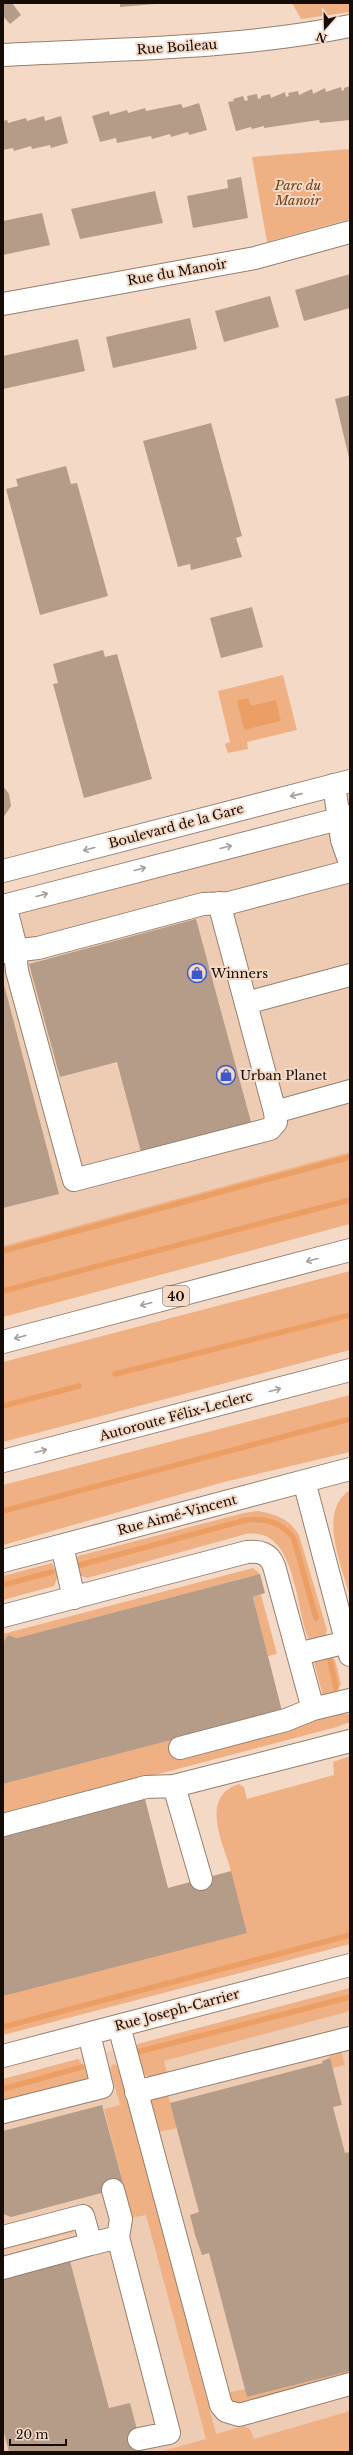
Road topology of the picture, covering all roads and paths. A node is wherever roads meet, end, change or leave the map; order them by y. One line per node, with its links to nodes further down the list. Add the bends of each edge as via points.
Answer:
1 (350, 26): 2 (main road, Rue Boileau, via 288,37 231,43)
2 (3, 55)
3 (350, 232): 4 (main road, Rue du Manoir, via 255,258)
4 (3, 304)
5 (342, 783): 6 (main road); 8 (main road, Boulevard de la Gare, one-way to 8)
6 (345, 817): 7 (main road, via 342,840); 11 (main road, one-way to 6)
7 (350, 863)
8 (3, 871)
9 (350, 871): 10 (main road)
10 (219, 903): 12 (main road, via 203,904 38,948); 14 (main road)
11 (4, 905): 12 (main road, via 14,940)
12 (8, 951): 16 (main road, via 17,971 74,1180 270,1129 276,1122)
13 (350, 975): 14 (main road)
14 (246, 1003): 16 (main road)
15 (350, 1091): 16 (main road)
16 (275, 1112)
17 (350, 1250): 18 (main road, 40, one-way to 18)
18 (3, 1342)
19 (350, 1370): 20 (main road, Autoroute Félix-Leclerc, one-way to 19)
20 (3, 1461)
21 (350, 1469): 22 (main road, Rue Aimé-Vincent)
22 (304, 1481): 23 (main road, Rue Aimé-Vincent); 27 (main road)
23 (62, 1546): 24 (main road, Rue Aimé-Vincent); 25 (main road)
24 (3, 1561)
25 (74, 1598): 26 (main road); 28 (main road, via 247,1552 260,1552 271,1559 274,1566)
26 (3, 1616)
27 (348, 1649): 28 (main road)
28 (298, 1654): 30 (main road)
29 (350, 1700): 30 (main road)
30 (313, 1709): 32 (main road, via 286,1720)
31 (350, 1741): 33 (main road)
32 (180, 1748)
33 (174, 1786): 34 (main road, via 146,1787); 35 (main road)
34 (3, 1825)
35 (201, 1879)
36 (350, 1964): 37 (main road, Rue Joseph-Carrier)
37 (119, 2026): 38 (main road, Rue Joseph-Carrier); 41 (main road)
38 (89, 2034): 40 (main road, Rue Joseph-Carrier); 42 (main road, via 102,2087)
39 (350, 2038): 41 (main road)
40 (3, 2056)
41 (136, 2092): 48 (main road, via 221,2405 226,2411 239,2415)
42 (3, 2112)
43 (113, 2190): 45 (main road, via 121,2219)
44 (3, 2237): 46 (main road, via 83,2216)
45 (118, 2237): 46 (main road); 49 (main road, via 169,2433)
46 (91, 2244): 47 (main road)
47 (3, 2268)
48 (350, 2384)
49 (140, 2439)

